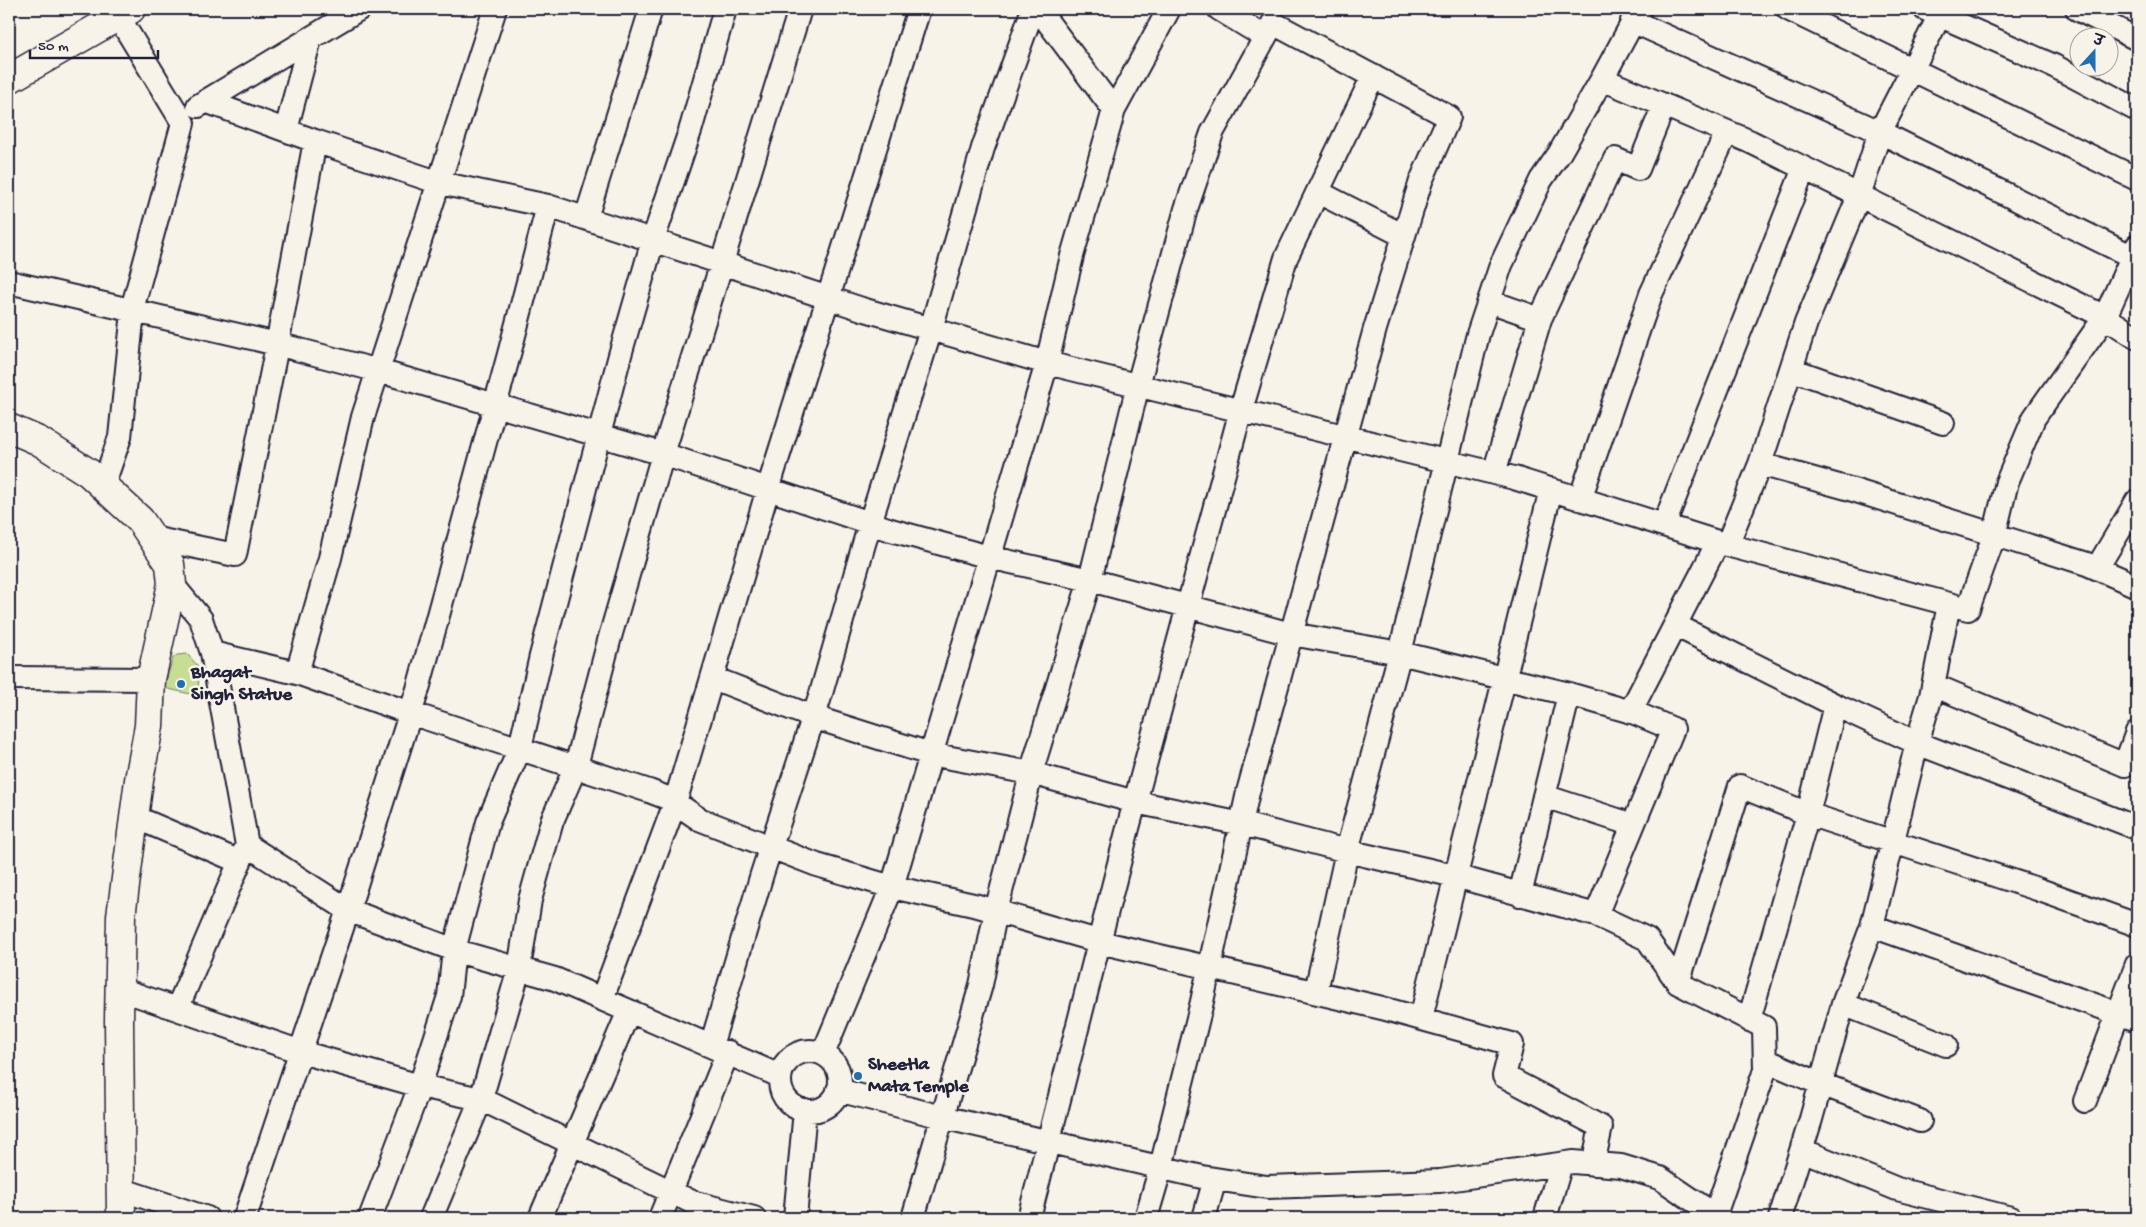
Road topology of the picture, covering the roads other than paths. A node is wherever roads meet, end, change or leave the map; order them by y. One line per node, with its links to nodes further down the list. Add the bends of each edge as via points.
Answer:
1 (360, 9): 17 (street)
2 (495, 9): 34 (street)
3 (651, 9): 38 (street)
4 (725, 9): 40 (street, via 691,128)
5 (800, 9): 42 (street)
6 (919, 9): 44 (street)
7 (1033, 9): 49 (street, via 983,148)
8 (1038, 9): 25 (street)
9 (1169, 9): 25 (street)
10 (1219, 9): 16 (street)
11 (1788, 9): 19 (street)
12 (2077, 9): 18 (street)
13 (1936, 11): 19 (street); 26 (street, via 2054,66)
14 (125, 12): 21 (main road); 27 (street)
15 (1636, 15): 22 (street); 30 (street)
16 (1265, 37): 20 (street, via 1273,23); 55 (street, via 1212,133 1186,209)
17 (310, 39): 23 (street); 28 (street)
18 (2137, 39)
19 (1912, 70): 30 (street); 33 (street)
20 (1373, 76): 35 (street); 39 (street, via 1449,117 1421,181)
21 (9, 79)
22 (1602, 79): 24 (street); 45 (street, via 1542,180 1501,265)
23 (208, 102): 27 (street); 28 (street)
24 (1664, 105): 29 (street); 48 (street, via 1638,169 1615,159)
25 (1114, 110): 52 (street, via 1072,256)
26 (2137, 110)
27 (178, 115): 46 (street, via 183,123)
28 (286, 130): 31 (street)
29 (1727, 132): 32 (street); 69 (street, via 1651,294)
30 (1880, 132): 36 (street); 41 (street)
31 (315, 141): 34 (street); 51 (street)
32 (1804, 168): 36 (street); 72 (street)
33 (2137, 179)
34 (440, 183): 37 (street); 54 (street)
35 (1318, 192): 39 (street); 57 (street, via 1286,258)
36 (1859, 196): 47 (street); 53 (street, via 1806,323)
37 (548, 206): 38 (street); 56 (street)
38 (586, 218): 40 (street)
39 (1404, 236): 61 (street, via 1374,329)
40 (653, 240): 42 (street); 60 (street)
41 (2136, 253): 47 (street)
42 (722, 263): 44 (street); 62 (street)
43 (9, 282): 46 (street)
44 (828, 298): 49 (street); 67 (street)
45 (1489, 300): 48 (street); 63 (street)
46 (133, 311): 51 (street); 66 (street, via 120,437)
47 (2104, 317): 50 (street); 73 (street, via 2034,418 2007,482)
48 (1540, 318): 65 (street)
49 (931, 329): 52 (street); 71 (street)
50 (2137, 338)
51 (277, 344): 54 (street); 74 (street, via 235,555)
52 (1047, 363): 55 (street); 76 (street)
53 (1791, 369): 58 (street); 64 (street)
54 (379, 371): 56 (street); 87 (street, via 363,417 330,558)
55 (1138, 385): 57 (street); 78 (street)
56 (495, 406): 60 (street); 96 (street)
57 (1241, 410): 61 (street); 82 (street)
58 (1943, 423)
59 (9, 428): 66 (main road, via 39,441 89,473)
60 (599, 436): 62 (street); 100 (street)
61 (1346, 436): 63 (street); 84 (street)
62 (663, 454): 67 (street); 102 (street)
63 (1446, 461): 65 (street); 86 (street)
64 (1760, 464): 73 (street, via 1850,489); 75 (street)
65 (1494, 473): 68 (street)
66 (103, 486): 74 (main road, via 140,520)
67 (768, 489): 71 (street); 89 (street)
68 (1551, 489): 69 (street); 91 (street)
69 (1580, 499): 72 (street)
70 (2137, 501): 77 (street)
71 (870, 523): 76 (street); 97 (street)
72 (1664, 525): 75 (street)
73 (1994, 536): 77 (street); 81 (street, via 1968,608)
74 (152, 538): 79 (main road, via 170,564)
75 (1722, 543): 81 (street); 83 (street)
76 (989, 557): 78 (street); 101 (street)
77 (2097, 568): 80 (street)
78 (1090, 580): 82 (street); 103 (street)
79 (172, 584): 85 (street, via 201,619); 90 (main road)
80 (2137, 586)
81 (1950, 604): 92 (street)
82 (1189, 606): 84 (street); 105 (street)
83 (1675, 625): 94 (street); 95 (street)
84 (1291, 634): 86 (street); 109 (street)
85 (212, 653): 87 (street); 115 (street)
86 (1400, 653): 91 (street); 114 (street)
87 (298, 673): 96 (street)
88 (9, 678): 90 (street)
89 (713, 678): 97 (street); 106 (street)
90 (151, 679): 108 (main road)
91 (1504, 679): 93 (street); 116 (street)
92 (1933, 685): 98 (street, via 2125,765); 99 (street)
93 (1569, 694): 95 (street); 104 (street)
94 (1835, 705): 99 (street); 107 (street)
95 (1630, 712): 110 (street, via 1673,729)
96 (410, 713): 100 (street); 119 (street)
97 (813, 717): 101 (street); 113 (street)
98 (2137, 732)
99 (1917, 743): 111 (street); 112 (street)
100 (520, 748): 102 (street); 125 (street, via 488,822)
101 (930, 754): 103 (street); 117 (street)
102 (576, 766): 106 (street); 128 (street, via 552,821 530,900)
103 (1031, 774): 105 (street); 120 (street)
104 (1544, 796): 110 (street); 118 (street)
105 (1135, 802): 109 (street); 124 (street)
106 (676, 803): 113 (street, via 699,819); 132 (street)
107 (1808, 814): 112 (street); 129 (street, via 1740,786); 138 (street)
108 (135, 817): 115 (street); 130 (main road, via 121,916)
109 (1242, 824): 114 (street); 127 (street)
110 (1633, 825): 121 (street)
111 (2137, 828)
112 (1892, 842): 122 (street); 123 (street, via 2037,888)
113 (771, 847): 117 (street, via 817,865); 140 (street)
114 (1347, 852): 116 (street); 131 (street)
115 (244, 854): 119 (street); 134 (street)
116 (1455, 876): 118 (street); 137 (street)
117 (892, 887): 120 (street); 142 (street)
118 (1520, 895): 121 (street)
119 (348, 910): 125 (street); 141 (street)
120 (996, 912): 124 (street); 151 (street, via 981,984)
121 (1596, 915): 129 (street, via 1647,939)
122 (1872, 926): 133 (street); 136 (street)
123 (2137, 926)
124 (1098, 940): 127 (street); 153 (street)
125 (454, 950): 128 (street); 146 (street, via 449,996)
126 (2137, 964): 136 (street)
127 (1210, 966): 131 (street); 158 (street)
128 (519, 969): 132 (street, via 555,979); 148 (street)
129 (1678, 983): 138 (street)
130 (120, 989): 134 (street); 160 (main road)
131 (1316, 991): 137 (street)
132 (602, 1000): 135 (street)
133 (1843, 1004): 139 (street); 145 (street)
134 (176, 1009): 141 (street)
135 (629, 1010): 140 (street); 154 (street)
136 (2128, 1017): 149 (street)
137 (1421, 1018): 157 (street, via 1512,1044 1504,1076 1601,1127)
138 (1749, 1020): 143 (street, via 1764,1027)
139 (1946, 1045)
140 (720, 1049): 144 (street); 161 (street)
141 (300, 1052): 146 (street); 162 (street)
142 (823, 1054): 144 (street, via 800,1052 788,1061); 147 (street, via 837,1068 840,1076)
143 (1765, 1060): 145 (street); 163 (street, via 1765,1070)
144 (780, 1076): 150 (street, via 786,1099)
145 (1821, 1084): 152 (street); 155 (street)
146 (420, 1086): 148 (street); 166 (street)
147 (838, 1090): 150 (street, via 835,1098 824,1107); 151 (street)
148 (481, 1099): 154 (street); 167 (street)
149 (2085, 1101)
150 (806, 1110): 171 (street)
151 (942, 1117): 153 (street); 172 (street)
152 (1920, 1121)
153 (1047, 1141): 158 (street); 173 (street)
154 (572, 1143): 161 (street); 168 (street)
155 (1802, 1150): 177 (street); 178 (street, via 1897,1189)
156 (1561, 1164): 157 (street); 159 (street, via 1440,1181 1267,1187); 176 (street)
157 (1593, 1164): 163 (street, via 1621,1166 1660,1178)
158 (1161, 1167): 159 (street); 174 (street)
159 (1215, 1179): 175 (street)
160 (120, 1189): 164 (main road); 165 (street)
161 (671, 1191): 169 (street); 170 (street, via 692,1202)
162 (249, 1217)
163 (1717, 1217)
164 (121, 1218)
165 (207, 1218)
166 (370, 1218)
167 (431, 1218)
168 (540, 1218)
169 (660, 1218)
170 (754, 1218)
171 (795, 1218)
172 (913, 1218)
173 (1029, 1218)
174 (1146, 1218)
175 (1204, 1218)
176 (1545, 1218)
177 (1780, 1218)
178 (2012, 1218)

